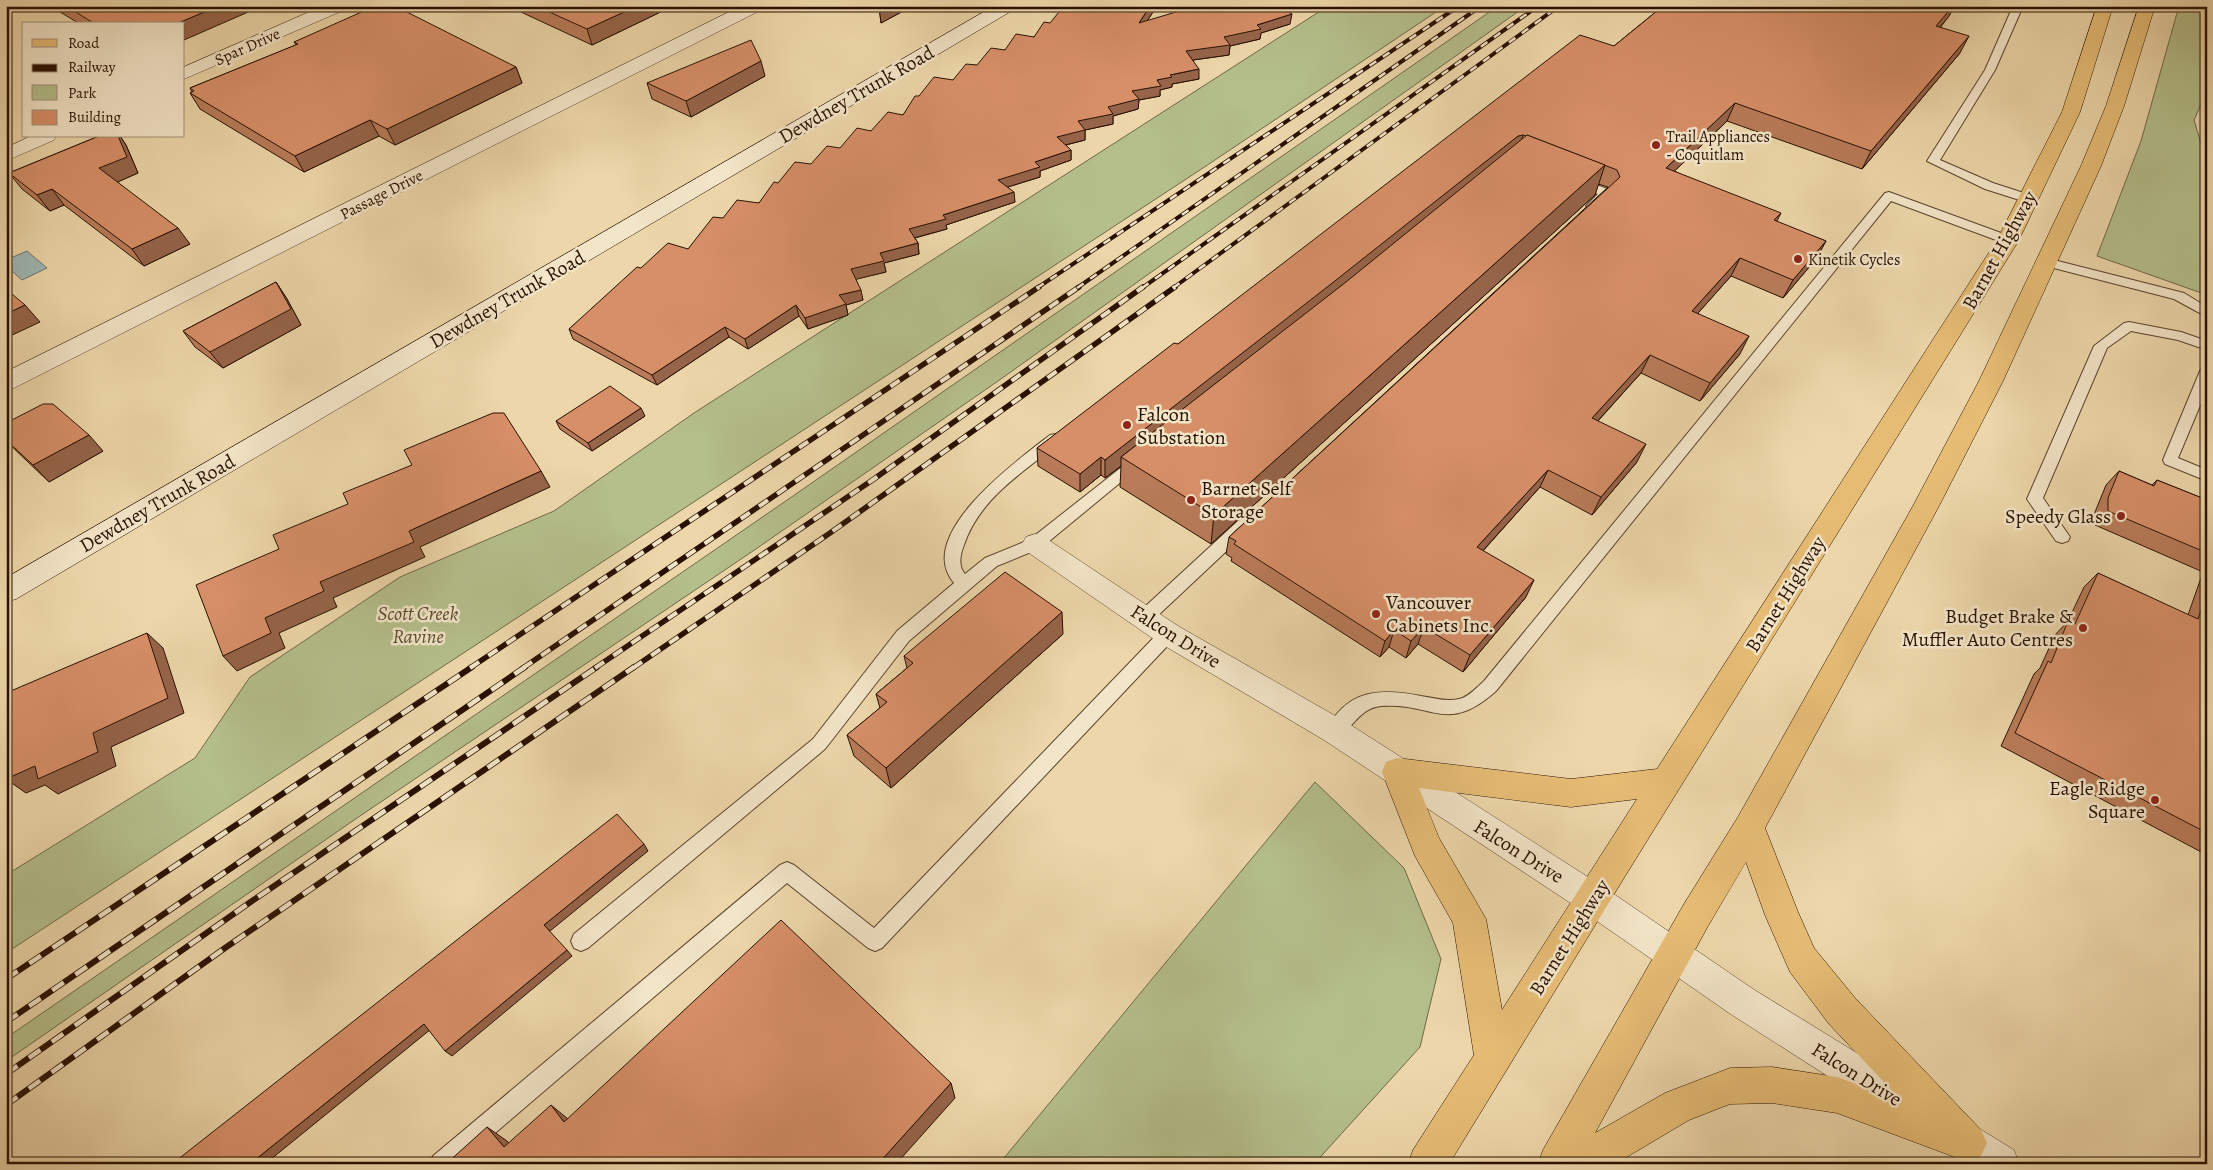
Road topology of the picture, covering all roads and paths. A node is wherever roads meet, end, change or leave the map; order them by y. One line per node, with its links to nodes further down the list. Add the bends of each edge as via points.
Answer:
1 (338, 6): 7 (street, Spar Drive)
2 (755, 6): 18 (street, Passage Drive)
3 (1007, 6): 26 (street, Dewdney Trunk Road)
4 (2018, 6): 11 (lane, via 1990,70 1933,161 1989,186)
5 (2105, 6): 11 (main road, Barnet Highway, via 2071,112)
6 (2147, 6): 14 (main road, via 2105,132)
7 (185, 74)
8 (43, 138): 9 (street)
9 (6, 155)
10 (1561, 175): 12 (lane, via 1606,193)
11 (2029, 199): 13 (main road, Barnet Highway)
12 (1584, 213)
13 (2008, 240): 29 (lane, via 1889,196 1490,686 1476,699 1461,706 1402,700 1362,702); 31 (main road, Barnet Highway)
14 (2046, 262): 15 (lane, via 2179,296); 32 (main road, via 1987,390)
15 (2207, 313)
16 (2207, 346): 23 (lane, via 2181,336 2129,326 2100,346 2035,499)
17 (2207, 371): 21 (lane, via 2170,460)
18 (6, 382)
19 (1068, 428): 25 (lane, via 991,491 970,518 953,550 954,571)
20 (1150, 453): 24 (lane)
21 (2207, 476)
22 (1254, 517): 27 (lane)
23 (2062, 537)
24 (1035, 544): 25 (lane, via 991,562); 27 (street, Falcon Drive)
25 (964, 584): 34 (lane, via 903,636 819,744)
26 (6, 591)
27 (1144, 618): 28 (street, Falcon Drive)
28 (1168, 634): 29 (street, Falcon Drive); 38 (lane, via 875,941 787,871)
29 (1335, 731): 30 (street, Falcon Drive)
30 (1397, 772): 31 (main road, via 1571,793); 33 (street, Falcon Drive); 36 (main road, via 1426,846 1469,920)
31 (1666, 782): 33 (main road, Barnet Highway)
32 (1749, 827): 35 (main road); 37 (main road, via 1802,960 1842,1011)
33 (1593, 899): 35 (street, Falcon Drive); 36 (main road, Barnet Highway)
34 (581, 941)
35 (1675, 955): 37 (street, Falcon Drive); 40 (main road)
36 (1494, 1058): 39 (main road, Barnet Highway)
37 (1968, 1143): 41 (main road, via 1837,1095 1772,1085 1730,1086 1678,1106); 42 (street, Falcon Drive)
38 (441, 1164)
39 (1427, 1164)
40 (1557, 1164)
41 (1578, 1164)
42 (2000, 1164)

